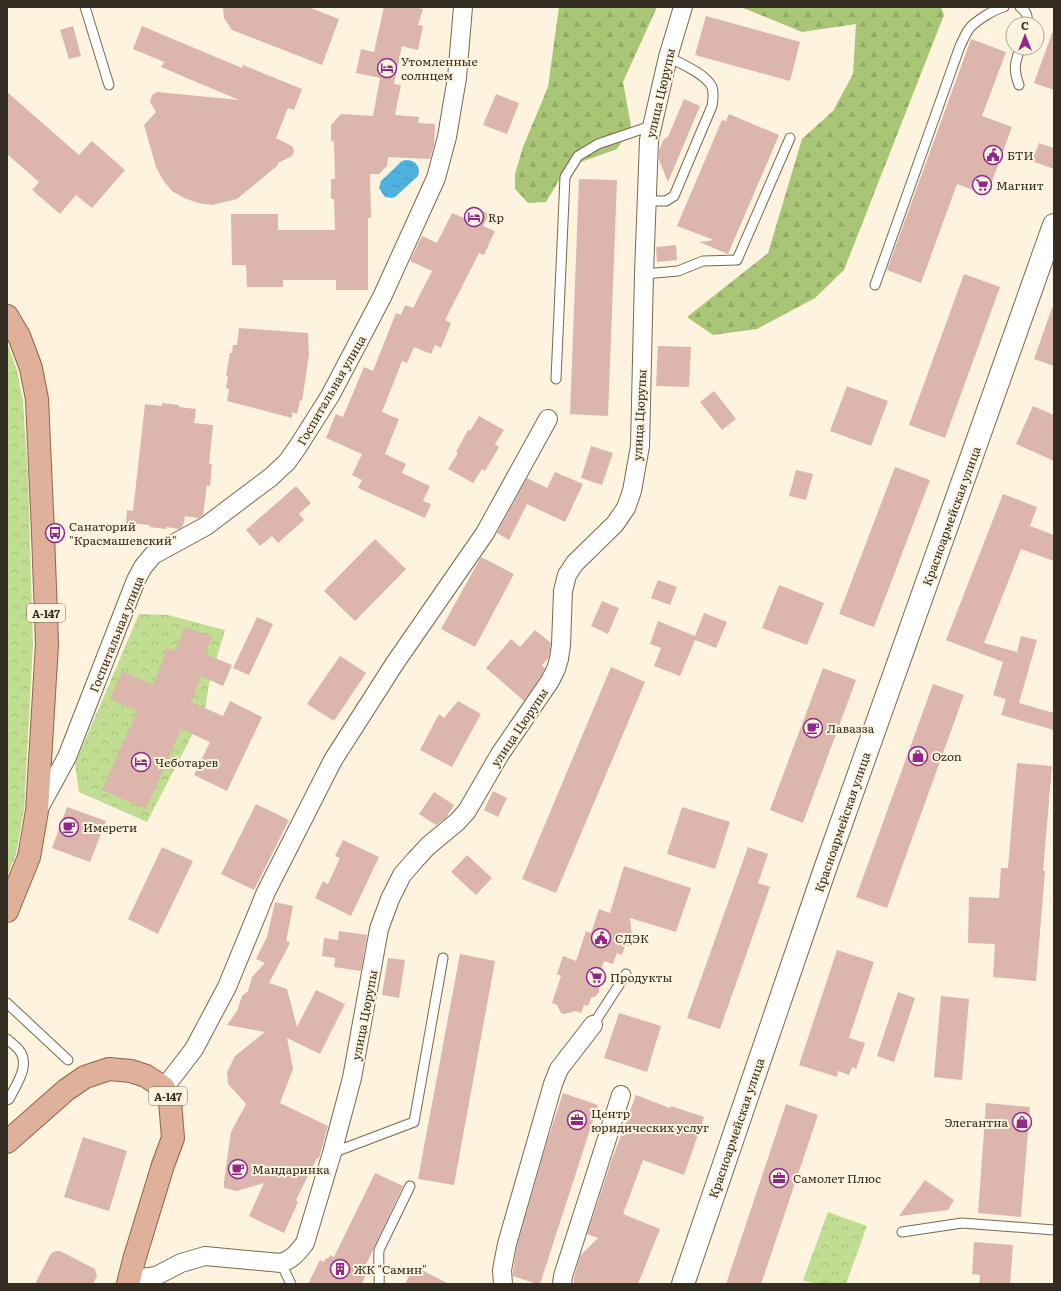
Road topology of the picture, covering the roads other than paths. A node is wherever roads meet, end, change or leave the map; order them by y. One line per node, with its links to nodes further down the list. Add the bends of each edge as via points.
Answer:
1 (85, 7): 7 (lane)
2 (463, 7): 18 (street, Госпитальная улица, via 457,78 447,137 436,178 382,297 330,396 287,462 206,526 164,548 148,560 136,580 67,757)
3 (683, 7): 6 (street, улица Цюрупы)
4 (1004, 7): 14 (lane, via 969,29 960,46)
5 (1018, 56): 8 (lane, via 1015,76)
6 (668, 57): 9 (street, улица Цюрупы); 11 (lane, via 698,72 712,86 714,96 674,196 666,201)
7 (109, 85)
8 (1019, 85)
9 (651, 126): 11 (street, улица Цюрупы, via 647,156); 16 (lane, via 598,144 578,156 565,177)
10 (790, 138): 13 (lane, via 737,260 703,261 678,271)
11 (647, 201): 13 (street, улица Цюрупы)
12 (1054, 226): 40 (street, Красноармейская улица, via 825,868)
13 (644, 274): 30 (street, улица Цюрупы, via 640,446 632,491 626,508 615,524 575,563 567,575 563,591 559,659 550,681 500,754 467,811 415,860 402,875 390,899 379,928 352,1078)
14 (875, 285)
15 (7, 316): 18 (main road, А-147, via 19,336 31,368 37,399 47,644)
16 (556, 379)
17 (548, 419): 26 (street, via 485,533 395,663 333,760 266,892 227,987 194,1049)
18 (37, 811): 19 (main road, А-147, via 29,857)
19 (7, 911)
20 (443, 958): 30 (lane, via 414,1122)
21 (626, 974): 23 (lane)
22 (7, 1003): 25 (lane)
23 (593, 1025): 38 (street, via 559,1070 553,1084 507,1244 502,1270)
24 (7, 1039): 28 (lane, via 20,1051 23,1072)
25 (68, 1060)
26 (164, 1088): 29 (main road, А-147, via 146,1076 131,1071 109,1070 85,1078 66,1090); 35 (main road, А-147, via 170,1101 173,1138)
27 (621, 1095): 39 (street)
28 (7, 1100)
29 (7, 1142)
30 (332, 1153): 34 (street, улица Цюрупы, via 305,1242 296,1255)
31 (410, 1186): 37 (lane, via 379,1250)
32 (1054, 1230): 33 (lane, via 962,1223)
33 (902, 1232)
34 (281, 1263): 35 (street, via 205,1256 180,1263 156,1276); 36 (lane)
35 (128, 1282)
36 (291, 1284)
37 (379, 1284)
38 (503, 1284)
39 (562, 1284)
40 (684, 1284)

